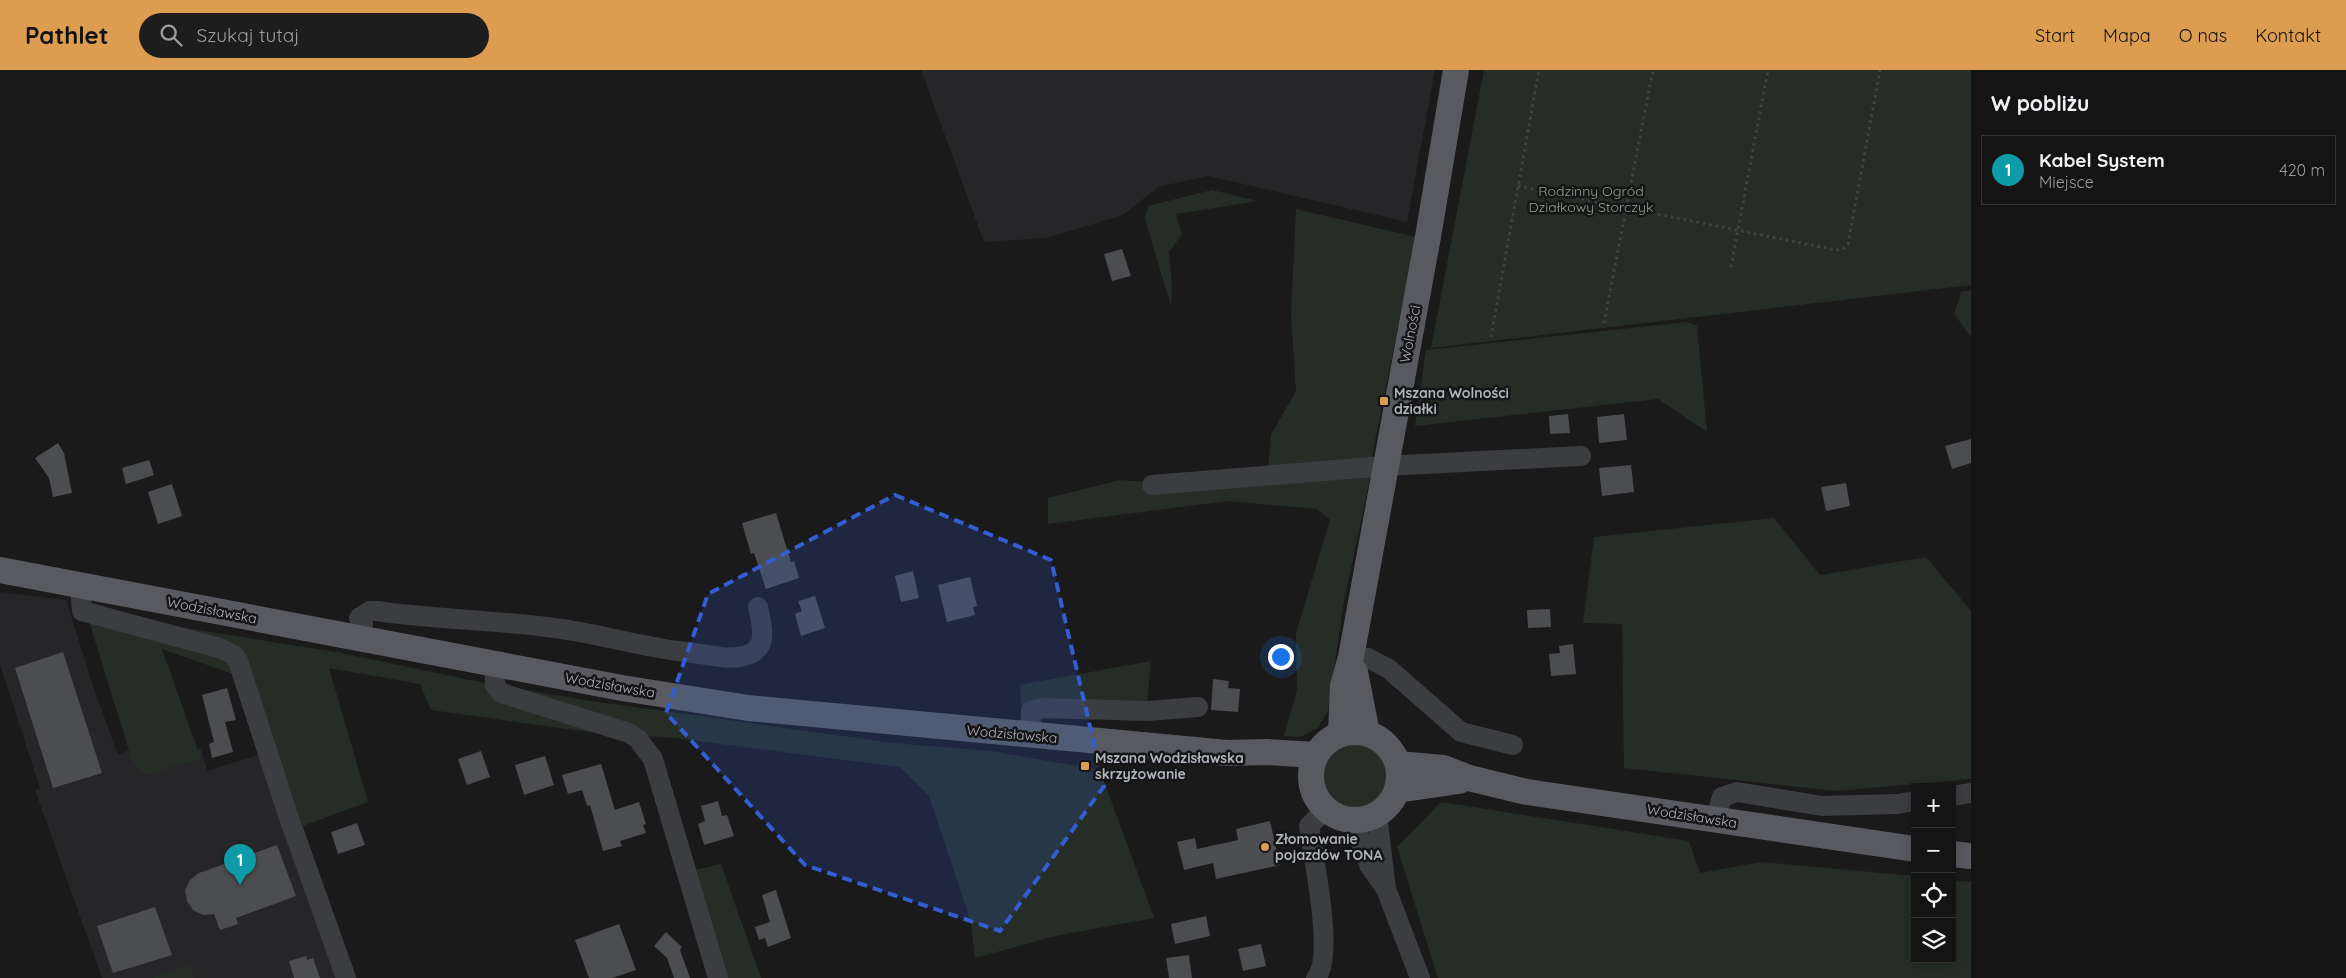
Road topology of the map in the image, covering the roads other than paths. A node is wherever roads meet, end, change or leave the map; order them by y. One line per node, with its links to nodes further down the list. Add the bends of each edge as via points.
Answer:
1 (1456, 70): 3 (main road, Wolności)
2 (1581, 456): 3 (street)
3 (1385, 466): 4 (street); 9 (main road, Wolności)
4 (1152, 485)
5 (0, 570): 6 (main road, Wodzisławska)
6 (83, 585): 8 (main road, Wodzisławska); 31 (street, via 82,610 234,655)
7 (758, 607): 8 (street, via 763,627 758,649 730,657 660,649 546,627 376,611 359,618 363,624)
8 (354, 637): 10 (main road, Wodzisławska)
9 (1351, 657): 12 (main road, Wolności); 13 (main road, Wolności, via 1343,686); 15 (street, via 1368,658 1389,669 1462,732)
10 (495, 663): 14 (main road, Wodzisławska, via 748,708); 32 (street, via 495,685 501,693 629,733 646,748)
11 (1198, 707): 14 (street, via 1147,711 1043,708 1031,711)
12 (1367, 733): 13 (main road); 18 (main road, via 1388,747)
13 (1341, 734): 17 (main road, via 1324,744)
14 (1030, 736): 16 (main road, Wodzisławska)
15 (1513, 745)
16 (1227, 754): 17 (main road, Wodzisławska); 20 (main road, Wodzisławska)
17 (1316, 755): 20 (main road)
18 (1398, 764): 19 (main road, Wodzisławska, via 1443,768); 21 (main road)
19 (1469, 778): 21 (main road, Wodzisławska); 27 (main road, Wodzisławska, via 1527,792)
20 (1312, 781): 25 (main road, via 1315,793)
21 (1397, 790): 26 (main road, via 1387,806)
22 (1971, 793): 23 (street)
23 (1956, 795)
24 (1911, 802): 27 (street, via 1822,806 1737,792 1722,796)
25 (1326, 809): 26 (main road, via 1339,817); 33 (street, via 1309,826 1324,932 1324,959)
26 (1365, 817): 34 (street, via 1369,865 1386,889)
27 (1715, 820): 28 (main road, Wodzisławska)
28 (1911, 848)
29 (1956, 854): 30 (main road)
30 (1971, 856)
31 (346, 978)
32 (718, 978)
33 (1316, 978)
34 (1420, 978)

